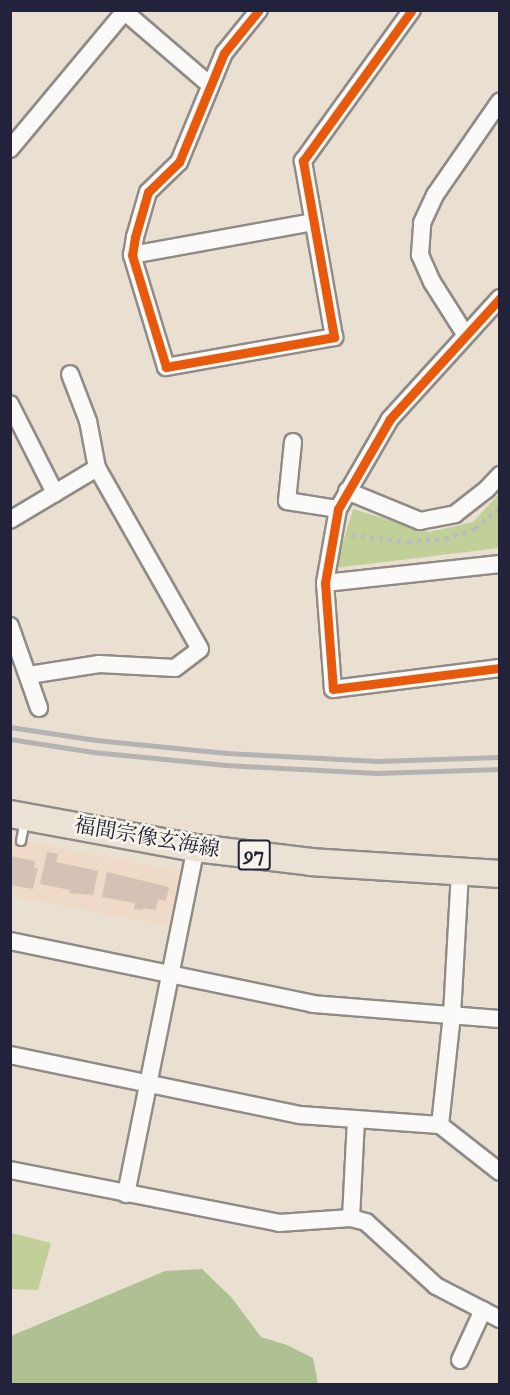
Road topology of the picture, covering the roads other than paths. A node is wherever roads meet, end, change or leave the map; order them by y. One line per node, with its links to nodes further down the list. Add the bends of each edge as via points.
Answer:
1 (259, 10): 4 (street, via 224,53)
2 (125, 11): 4 (street); 6 (street)
3 (403, 14): 7 (street, via 303,161)
4 (210, 85): 8 (street, via 179,162 148,192)
5 (500, 101): 10 (street, via 435,195 422,223 420,255)
6 (10, 149)
7 (314, 222): 8 (street); 8 (street, via 334,337 312,341 166,367)
8 (132, 255)
9 (500, 298): 10 (street)
10 (465, 334): 16 (street, via 390,419)
11 (70, 374): 14 (street, via 88,421)
12 (10, 404): 17 (street)
13 (292, 442): 18 (street, via 287,501)
14 (97, 468): 17 (street); 24 (street, via 200,649 176,668 99,664)
15 (500, 475): 16 (street, via 455,514 420,521)
16 (347, 491): 18 (street)
17 (55, 493): 19 (street)
18 (338, 509): 21 (street)
19 (10, 520)
20 (500, 564): 21 (street)
21 (325, 583): 23 (street, via 333,688)
22 (10, 626): 24 (street)
23 (500, 668)
24 (29, 675): 25 (street)
25 (39, 708)
26 (19, 824): 27 (main road, 福間宗像玄海線 / 97)
27 (196, 848): 28 (main road, 福間宗像玄海線 / 97, via 311,862); 31 (street)
28 (460, 873): 29 (main road, 福間宗像玄海線 / 97); 32 (street)
29 (500, 874)
30 (10, 940): 31 (street)
31 (170, 975): 32 (street, via 313,1004); 35 (street)
32 (452, 1016): 33 (street); 37 (street)
33 (500, 1019)
34 (10, 1055): 35 (street)
35 (150, 1085): 36 (street, via 300,1115); 40 (street)
36 (356, 1119): 37 (street); 41 (street)
37 (440, 1125): 39 (street)
38 (10, 1170): 40 (street)
39 (500, 1172)
40 (126, 1194): 41 (street, via 279,1223)
41 (351, 1218): 42 (street, via 366,1222 436,1286)
42 (483, 1310): 43 (street); 44 (street)
43 (500, 1319)
44 (460, 1360)

